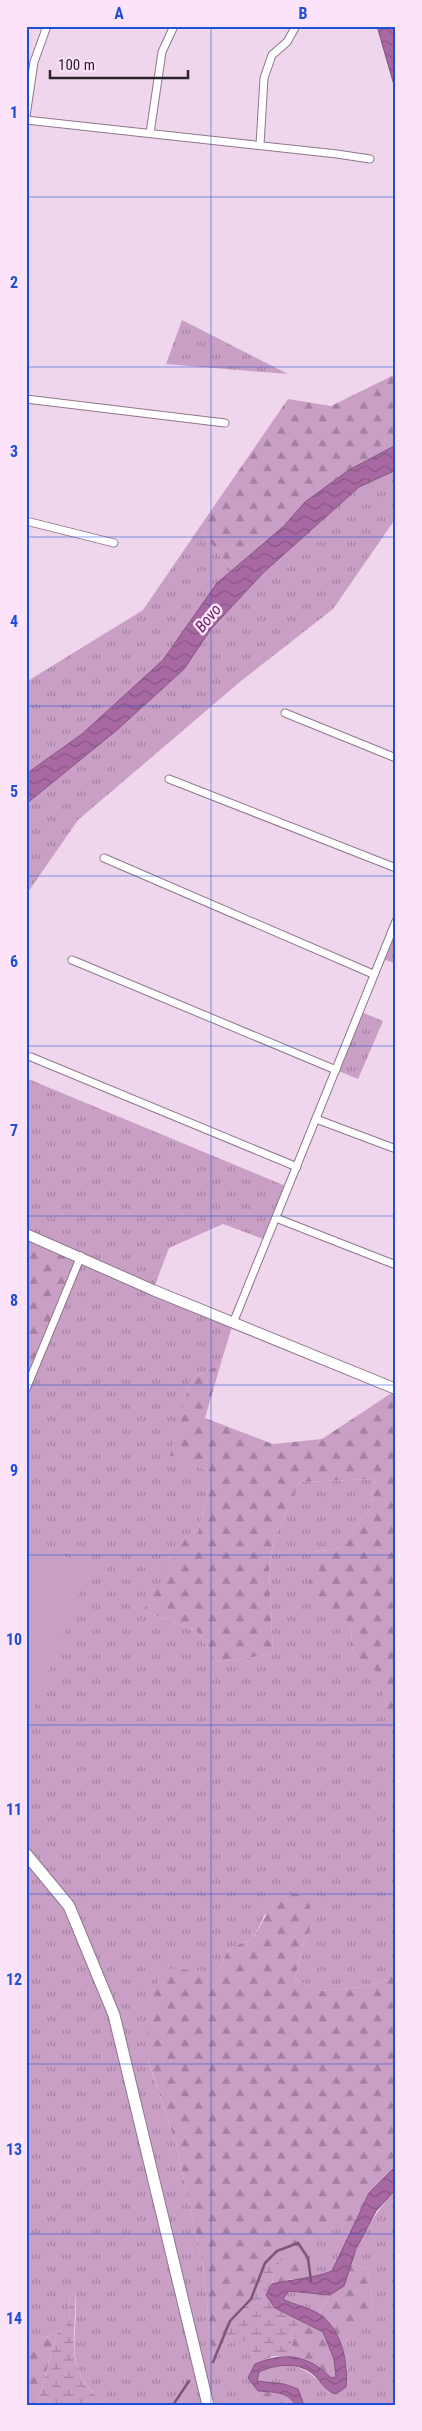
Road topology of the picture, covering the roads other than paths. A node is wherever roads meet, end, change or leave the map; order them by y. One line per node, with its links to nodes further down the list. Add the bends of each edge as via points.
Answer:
1 (47, 26): 4 (street, via 34,62)
2 (174, 26): 6 (street, via 162,52)
3 (296, 26): 7 (street, via 287,42 272,55 264,78)
4 (26, 116)
5 (26, 120): 6 (street)
6 (150, 133): 7 (street)
7 (260, 145): 8 (street)
8 (370, 159)
9 (26, 399): 10 (street)
10 (225, 422)
11 (26, 521): 12 (street)
12 (114, 544)
13 (285, 713): 14 (street)
14 (396, 758)
15 (170, 779): 17 (street)
16 (104, 858): 20 (street)
17 (396, 868)
18 (396, 921): 20 (street)
19 (72, 960): 22 (street)
20 (374, 974): 22 (street)
21 (31, 1057): 25 (street)
22 (336, 1070): 23 (street)
23 (316, 1119): 24 (street); 25 (street)
24 (396, 1149)
25 (296, 1167): 26 (street)
26 (276, 1218): 29 (street); 30 (street)
27 (26, 1234): 28 (street)
28 (81, 1256): 30 (street); 31 (street)
29 (396, 1265)
30 (233, 1324): 32 (street)
31 (26, 1389)
32 (396, 1389)
33 (26, 1854): 34 (main road, via 69,1906 114,2015)
34 (208, 2405)

